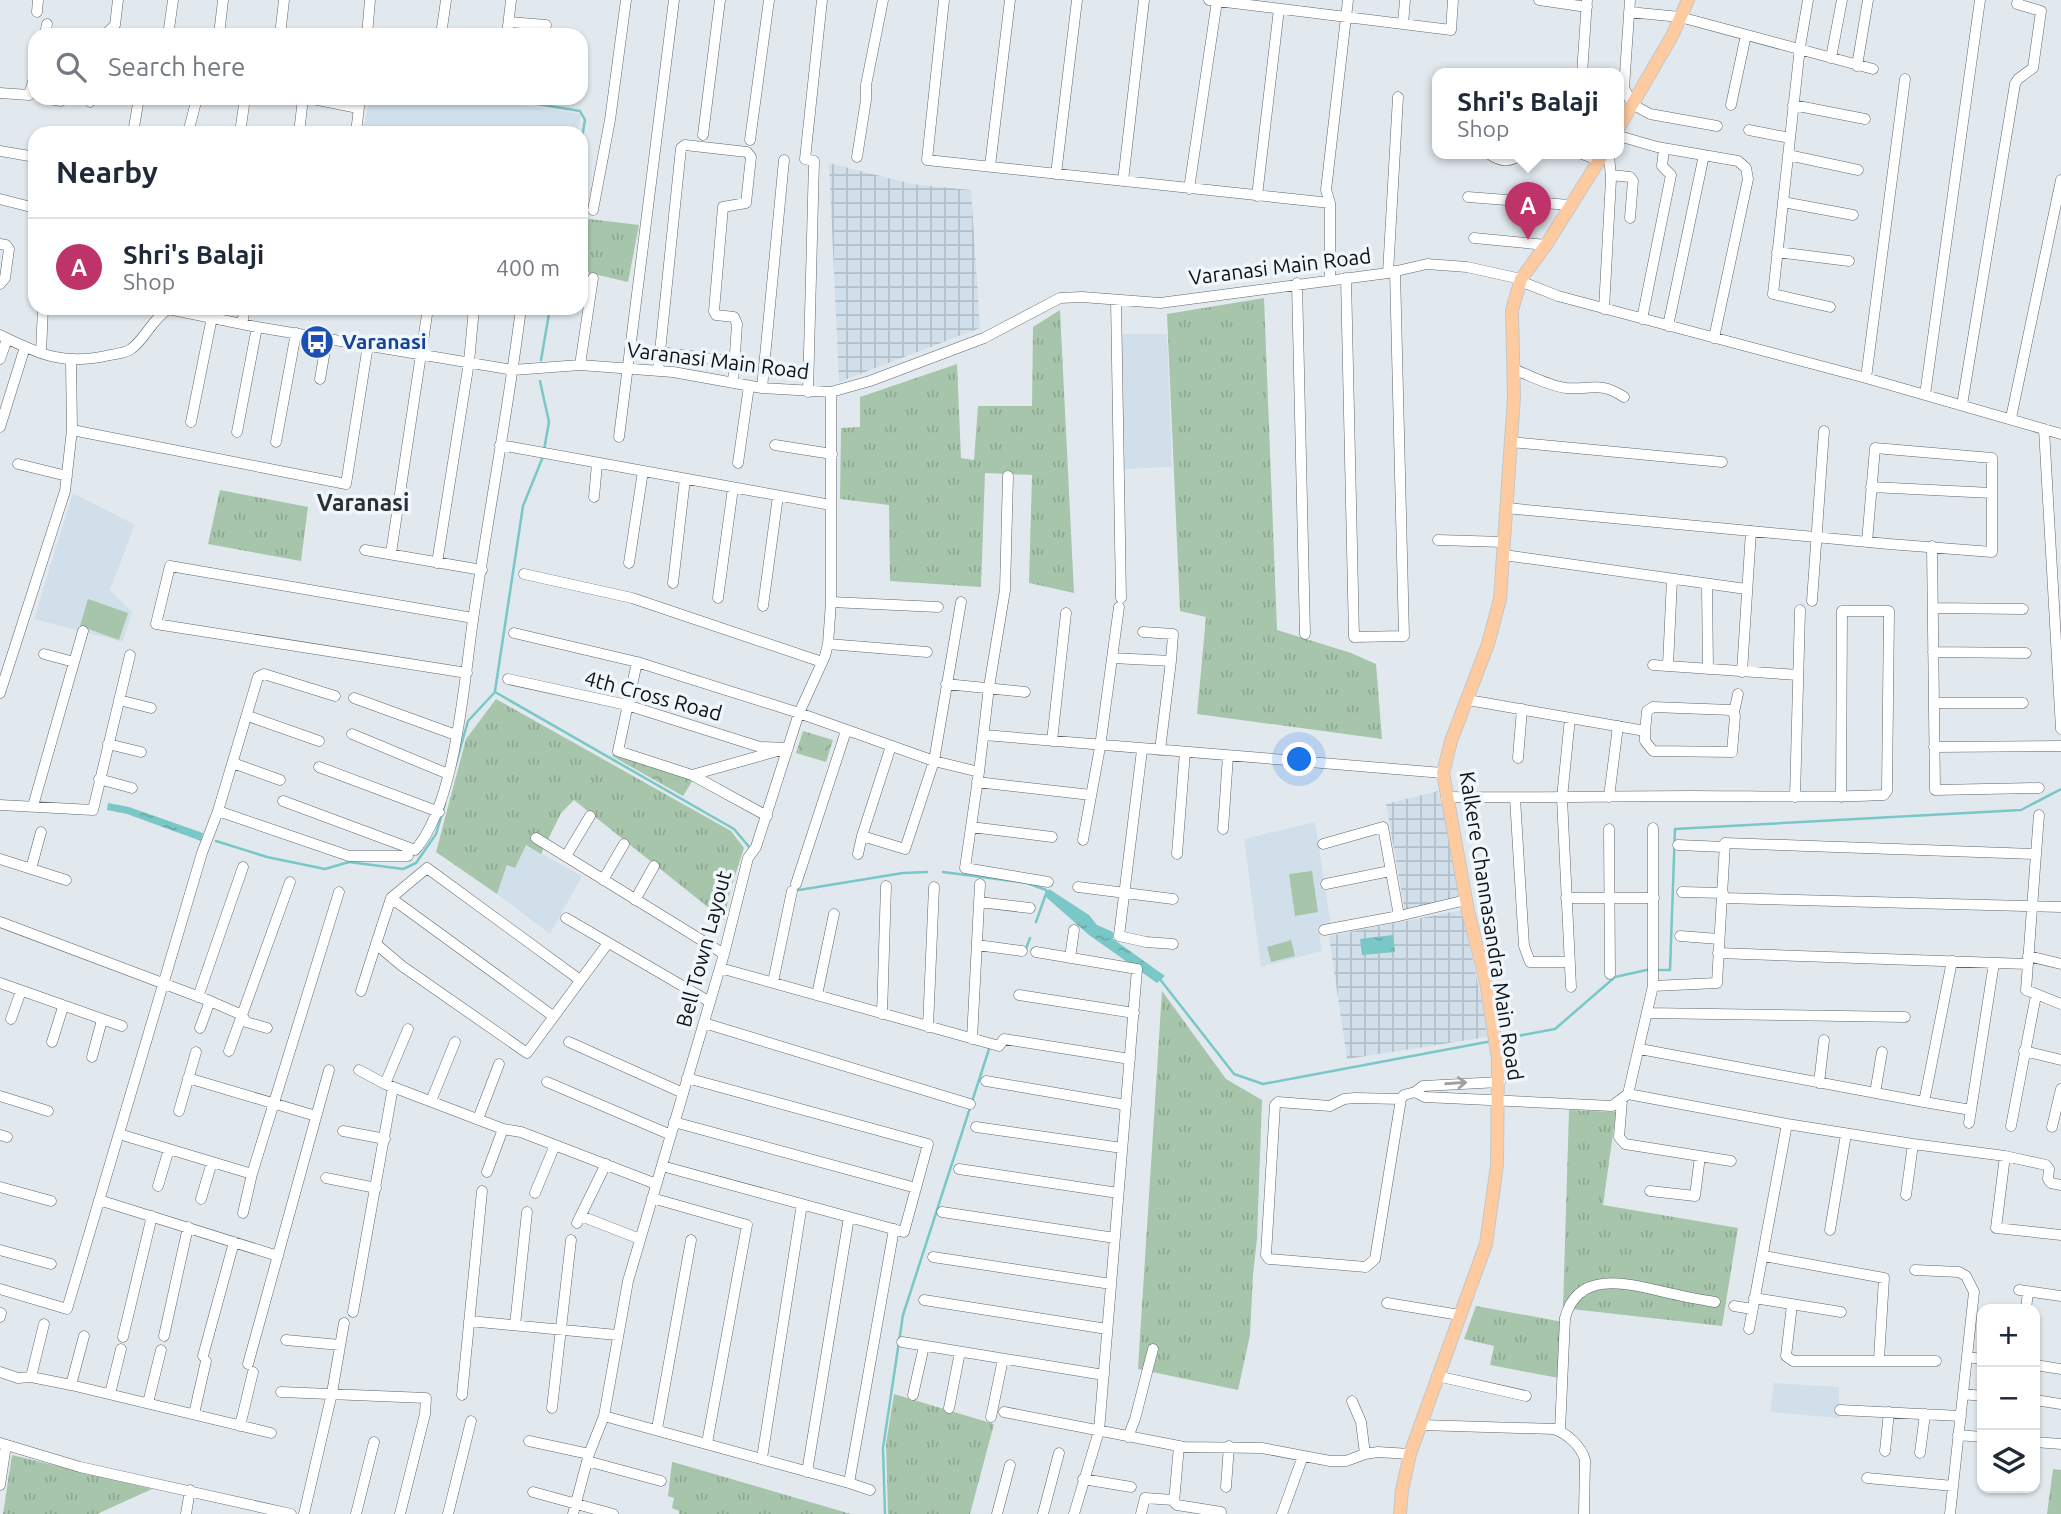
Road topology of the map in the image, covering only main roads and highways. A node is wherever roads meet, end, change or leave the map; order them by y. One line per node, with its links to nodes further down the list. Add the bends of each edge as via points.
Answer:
1 (1688, 0): 2 (main road)
2 (1624, 118)
3 (1602, 159): 4 (main road, Kalkere Channasandra Main Road, via 1521,280 1512,310 1511,442 1500,599 1443,773 1499,1059 1497,1165 1486,1244 1410,1454)
4 (1400, 1514)

